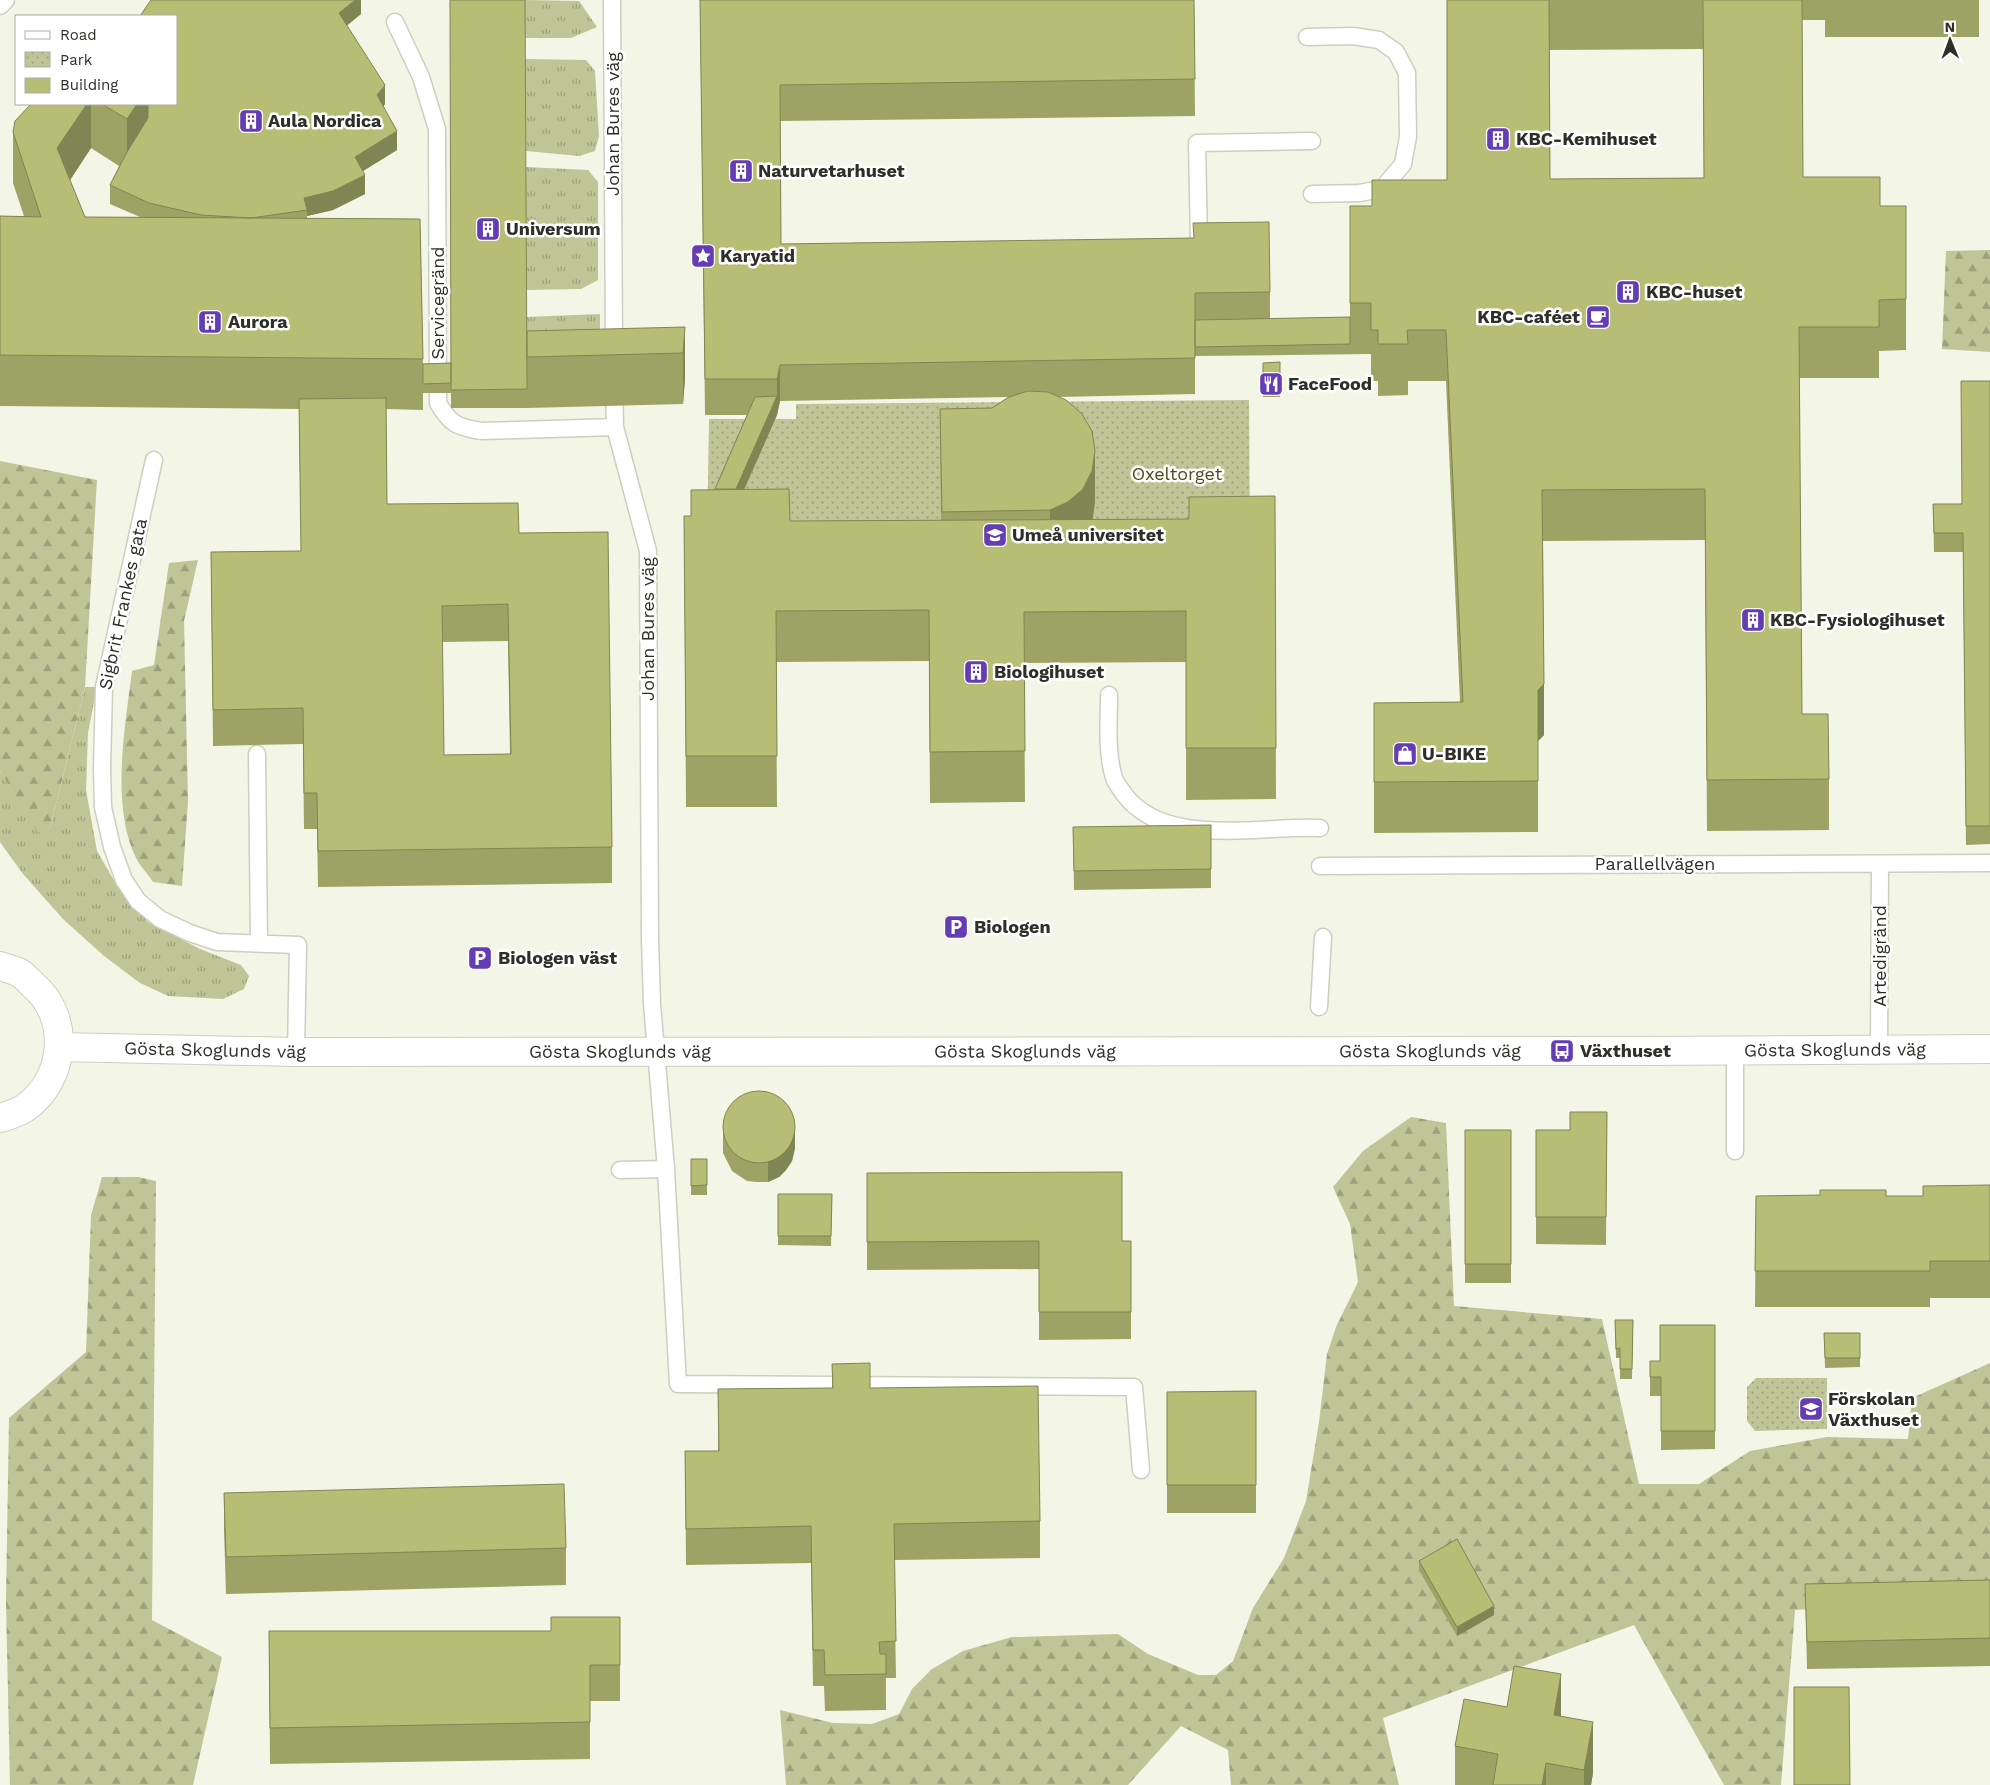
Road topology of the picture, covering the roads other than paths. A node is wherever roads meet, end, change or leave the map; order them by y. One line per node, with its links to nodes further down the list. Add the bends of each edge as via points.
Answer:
1 (6, 0): 3 (lane)
2 (612, 0): 9 (lane, Johan Bures väg)
3 (0, 6)
4 (395, 22): 9 (lane, Servicegränd, via 421,78 437,129 438,403 448,419 461,428 480,431)
5 (1307, 37): 7 (lane, via 1353,36 1379,40 1396,52 1407,73 1408,136 1404,164 1382,189)
6 (1312, 141): 8 (lane, via 1197,143)
7 (1312, 194)
8 (1199, 242)
9 (615, 427): 26 (lane, Johan Bures väg, via 648,551 650,939)
10 (154, 460): 18 (lane, Sigbrit Frankes gata, via 104,687 103,808 124,880 138,900 160,919 190,933 216,942)
11 (1109, 695): 13 (lane, via 1109,752 1114,781 1131,803 1158,820 1190,829)
12 (257, 754): 18 (lane)
13 (1320, 828)
14 (1990, 863): 15 (lane, Parallellvägen)
15 (1880, 864): 16 (lane, Parallellvägen); 22 (lane, Artedigränd)
16 (1320, 866)
17 (1323, 937): 20 (lane)
18 (259, 943): 25 (lane, Sigbrit Frankes gata, via 298,945)
19 (0, 966): 21 (street, via 20,973 43,993 55,1014)
20 (1318, 1007)
21 (60, 1047): 25 (street, Gösta Skoglunds väg); 27 (street, via 56,1066 42,1092 24,1108)
22 (1879, 1048): 23 (street, Gösta Skoglunds väg); 24 (street, Gösta Skoglunds väg)
23 (1990, 1049)
24 (1735, 1050): 26 (street, Gösta Skoglunds väg); 28 (lane)
25 (296, 1052): 26 (street, Gösta Skoglunds väg)
26 (657, 1052): 29 (lane, Johan Bures väg)
27 (0, 1118)
28 (1735, 1151)
29 (666, 1168): 30 (lane); 31 (lane, Johan Bures väg, via 678,1384 1134,1387)
30 (620, 1170)
31 (1140, 1470)

